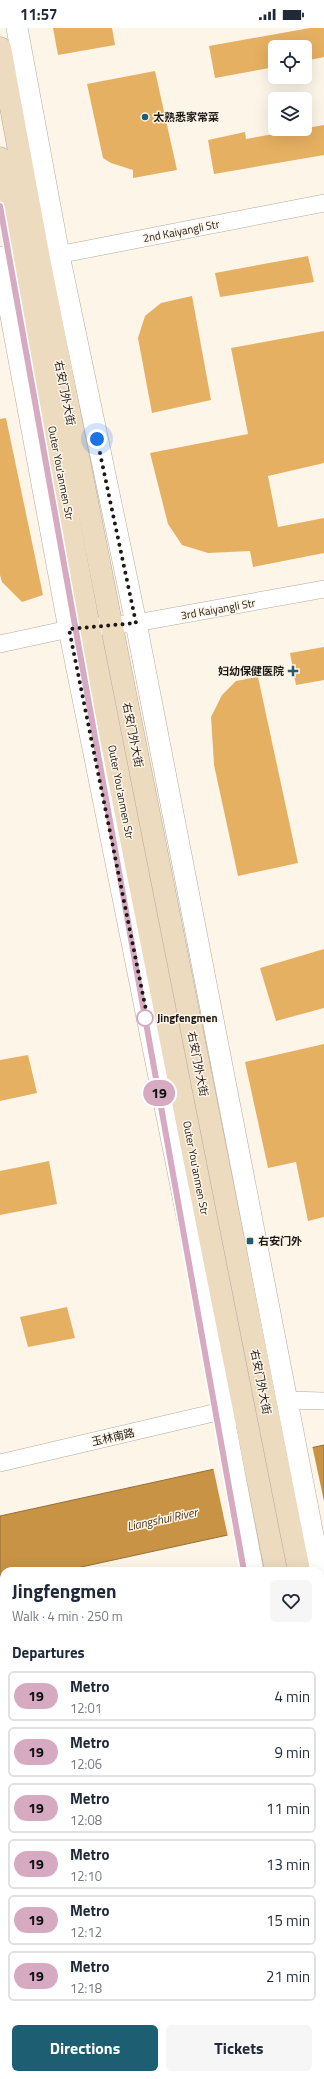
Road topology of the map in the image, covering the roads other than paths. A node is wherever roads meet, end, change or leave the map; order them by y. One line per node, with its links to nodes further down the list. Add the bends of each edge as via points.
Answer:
1 (17, 28): 5 (street)
2 (0, 48): 5 (main road, 右安门外大街)
3 (0, 158): 5 (main road, Outer You'anmen Str)
4 (324, 203): 5 (street, 2nd Kaiyangli Str)
5 (20, 262): 7 (street); 8 (main road, 右安门外大街); 9 (main road, Outer You'anmen Str)
6 (324, 589): 7 (street, 3rd Kaiyangli Str)
7 (136, 623): 8 (street, 3rd Kaiyangli Str); 12 (street)
8 (111, 625): 9 (street, 3rd Kaiyangli Str); 12 (main road, 右安门外大街)
9 (79, 628): 10 (street); 13 (main road, Outer You'anmen Str)
10 (0, 644)
11 (324, 1402): 12 (street)
12 (281, 1412): 17 (main road, 右安门外大街)
13 (232, 1422): 14 (street, 玉林南路); 15 (street); 16 (main road, Outer You'anmen Str)
14 (0, 1463)
15 (252, 1567)
16 (275, 1567)
17 (311, 1567)

